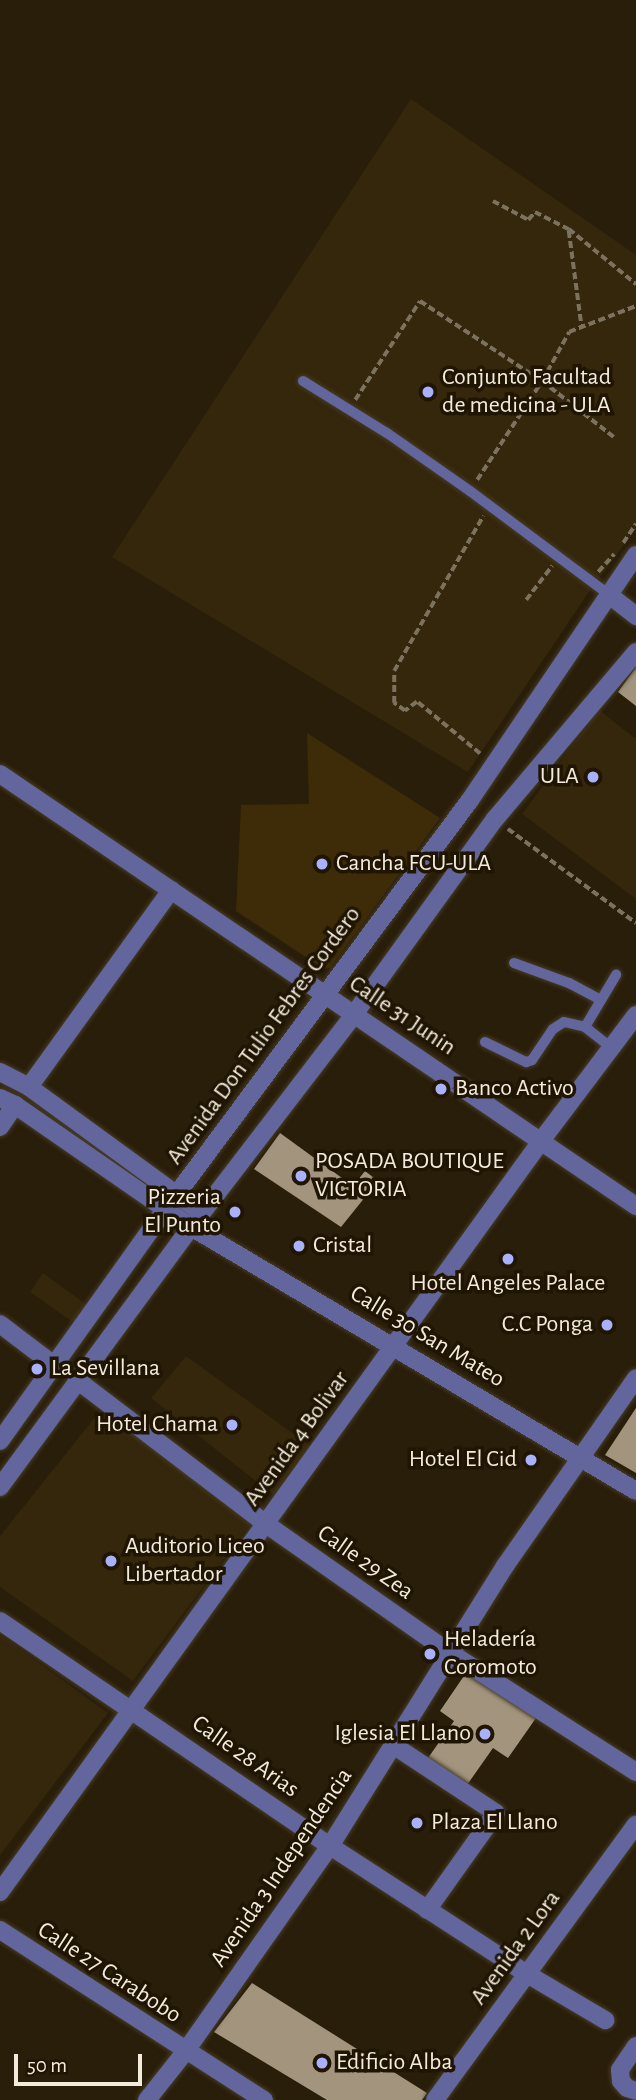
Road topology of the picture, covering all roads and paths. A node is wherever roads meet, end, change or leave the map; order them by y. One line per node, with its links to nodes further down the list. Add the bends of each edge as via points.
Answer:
1 (493, 201): 2 (path, via 528,220 535,212)
2 (569, 229): 3 (path); 5 (path)
3 (636, 284)
4 (636, 306): 5 (path)
5 (583, 328): 7 (path, via 569,332)
6 (303, 381): 8 (lane)
7 (542, 381): 8 (path, via 420,301); 9 (path); 10 (path)
8 (349, 409): 10 (lane)
9 (614, 437)
10 (470, 491): 11 (lane)
11 (489, 505): 14 (lane); 20 (path, via 394,671 394,703 405,711 417,702)
12 (636, 524): 15 (path)
13 (636, 555): 16 (street, Avenida Don Tulio Febres Cordero)
14 (560, 556): 15 (lane); 17 (path)
15 (592, 579): 16 (lane)
16 (608, 594): 18 (street); 20 (street, Avenida Don Tulio Febres Cordero)
17 (526, 600)
18 (636, 616)
19 (636, 652): 22 (street)
20 (492, 765): 27 (street, Avenida Don Tulio Febres Cordero)
21 (0, 774): 23 (street, Calle 31 Junin)
22 (495, 819): 24 (path); 29 (street)
23 (171, 890): 27 (street, Calle 31 Junin); 35 (street)
24 (636, 923)
25 (514, 963): 28 (lane)
26 (616, 975): 28 (lane)
27 (324, 993): 29 (street, Calle 31 Junin); 39 (street, Avenida Don Tulio Febres Cordero)
28 (601, 1000): 31 (lane)
29 (355, 1013): 38 (street, Calle 31 Junin); 42 (street)
30 (636, 1015): 33 (street, Avenida 4 Bolivar)
31 (585, 1027): 32 (lane, via 564,1022 526,1062); 33 (lane)
32 (485, 1042)
33 (611, 1047): 38 (street, Avenida 4 Bolivar)
34 (0, 1072): 35 (street)
35 (29, 1087): 39 (street)
36 (8, 1101): 37 (street); 41 (street)
37 (0, 1127)
38 (541, 1141): 40 (street, Calle 31 Junin); 44 (street, Avenida 4 Bolivar)
39 (177, 1195): 41 (street, Avenida Don Tulio Febres Cordero); 42 (street)
40 (636, 1206)
41 (165, 1210): 42 (street); 45 (street, Avenida Don Tulio Febres Cordero)
42 (197, 1220): 44 (street, Calle 30 San Mateo); 47 (street)
43 (0, 1324): 45 (street)
44 (395, 1345): 49 (street, Calle 30 San Mateo); 52 (street, Avenida 4 Bolivar)
45 (54, 1365): 48 (street, Avenida Don Tulio Febres Cordero)
46 (636, 1378): 49 (street, Avenida 3 Independencia)
47 (77, 1380): 50 (street); 52 (street, Calle 29 Zea)
48 (0, 1441)
49 (580, 1457): 51 (street, Calle 30 San Mateo); 54 (street, Avenida 3 Independencia)
50 (0, 1487)
51 (636, 1491)
52 (266, 1524): 54 (street, Calle 29 Zea); 55 (street, Avenida 4 Bolivar)
53 (0, 1621): 55 (street, Calle 28 Arias)
54 (449, 1652): 56 (street, Avenida 3 Independencia); 57 (street, Calle 29 Zea)
55 (131, 1707): 60 (street, Calle 28 Arias); 61 (street, Avenida 4 Bolivar)
56 (393, 1745): 60 (street, Avenida 3 Independencia); 62 (street, via 496,1813)
57 (636, 1772)
58 (636, 1824): 59 (street, Avenida 2 Lora)
59 (631, 1839): 64 (street, Avenida 2 Lora)
60 (330, 1846): 62 (street, Calle 28 Arias); 67 (street, Avenida 3 Independencia)
61 (0, 1892)
62 (428, 1910): 64 (street, Calle 28 Arias)
63 (0, 1930): 67 (street, Calle 27 Carabobo)
64 (527, 1974): 65 (street, Calle 28 Arias); 71 (street, Avenida 2 Lora)
65 (605, 2020)
66 (636, 2046): 68 (street, via 620,2070 621,2081)
67 (185, 2052): 69 (street, Avenida 3 Independencia); 70 (street, Calle 27 Carabobo)
68 (636, 2091)
69 (148, 2100)
70 (264, 2100)
71 (435, 2100)

